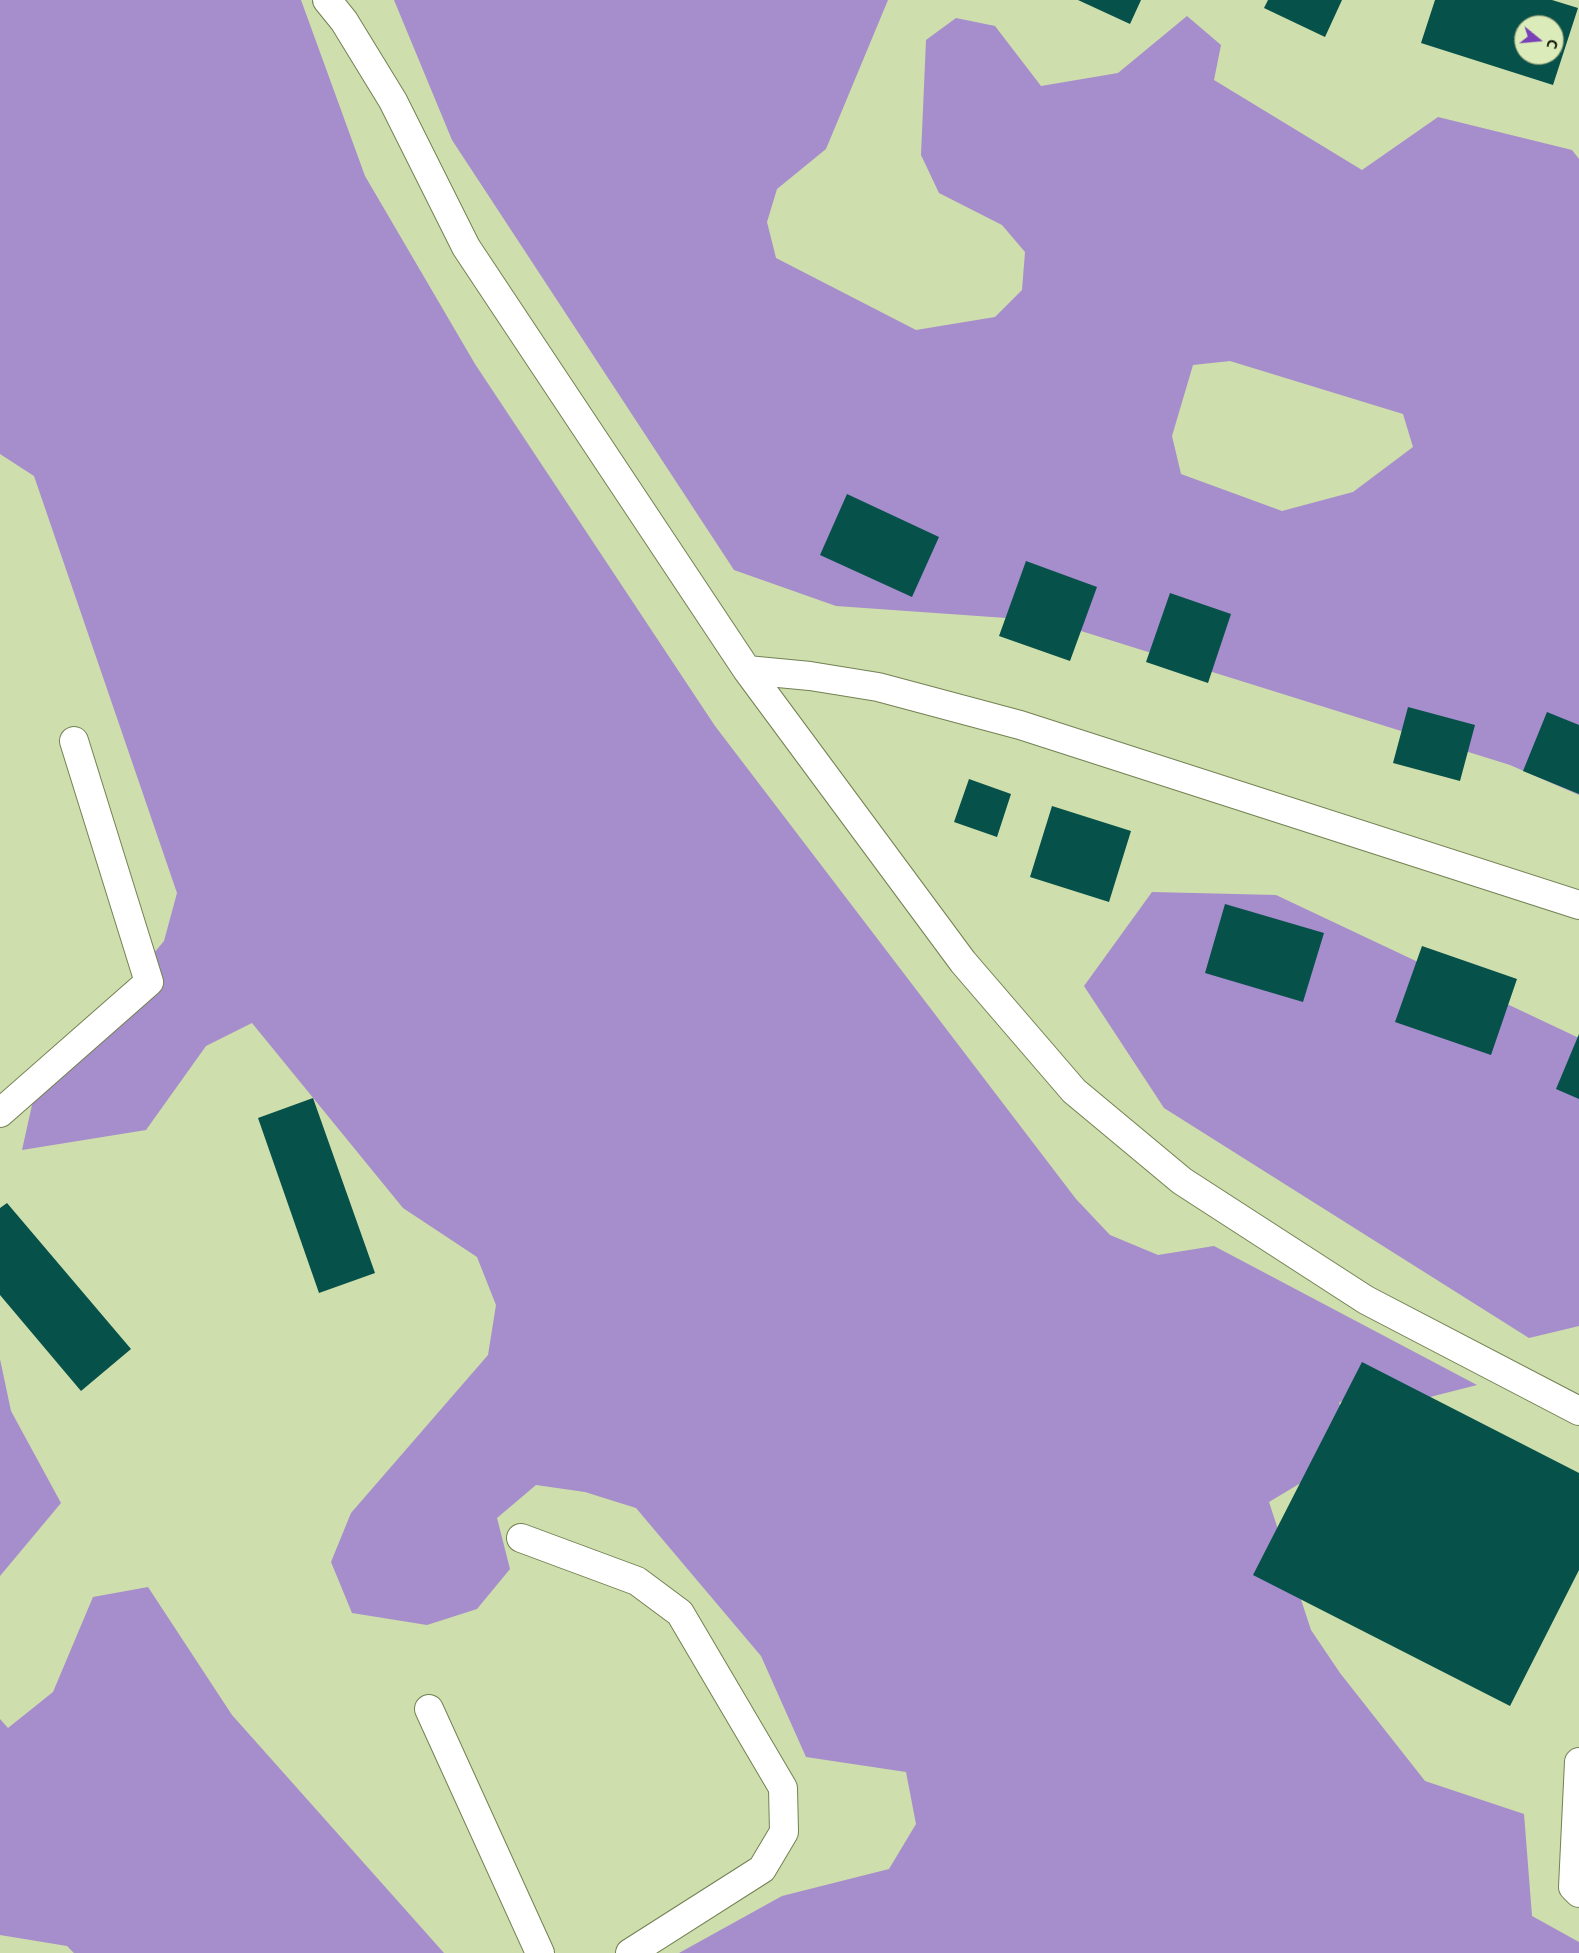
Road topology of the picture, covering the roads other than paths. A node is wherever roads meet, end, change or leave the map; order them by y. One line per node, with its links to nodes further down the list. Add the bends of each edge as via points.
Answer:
1 (327, 0): 2 (street, via 344,21 393,101 466,247)
2 (748, 670): 4 (street, via 878,687 1020,725); 6 (street, via 963,962 1074,1090 1182,1181 1366,1300)
3 (74, 742): 5 (street, via 149,982)
4 (1579, 905)
5 (0, 1113)
6 (1579, 1411)
7 (521, 1538): 12 (street, via 637,1581 680,1613 783,1788 784,1832 762,1869)
8 (428, 1709): 11 (street)
9 (1579, 1762): 10 (street, via 1573,1886)
10 (1579, 1893)
11 (540, 1953)
12 (630, 1953)

